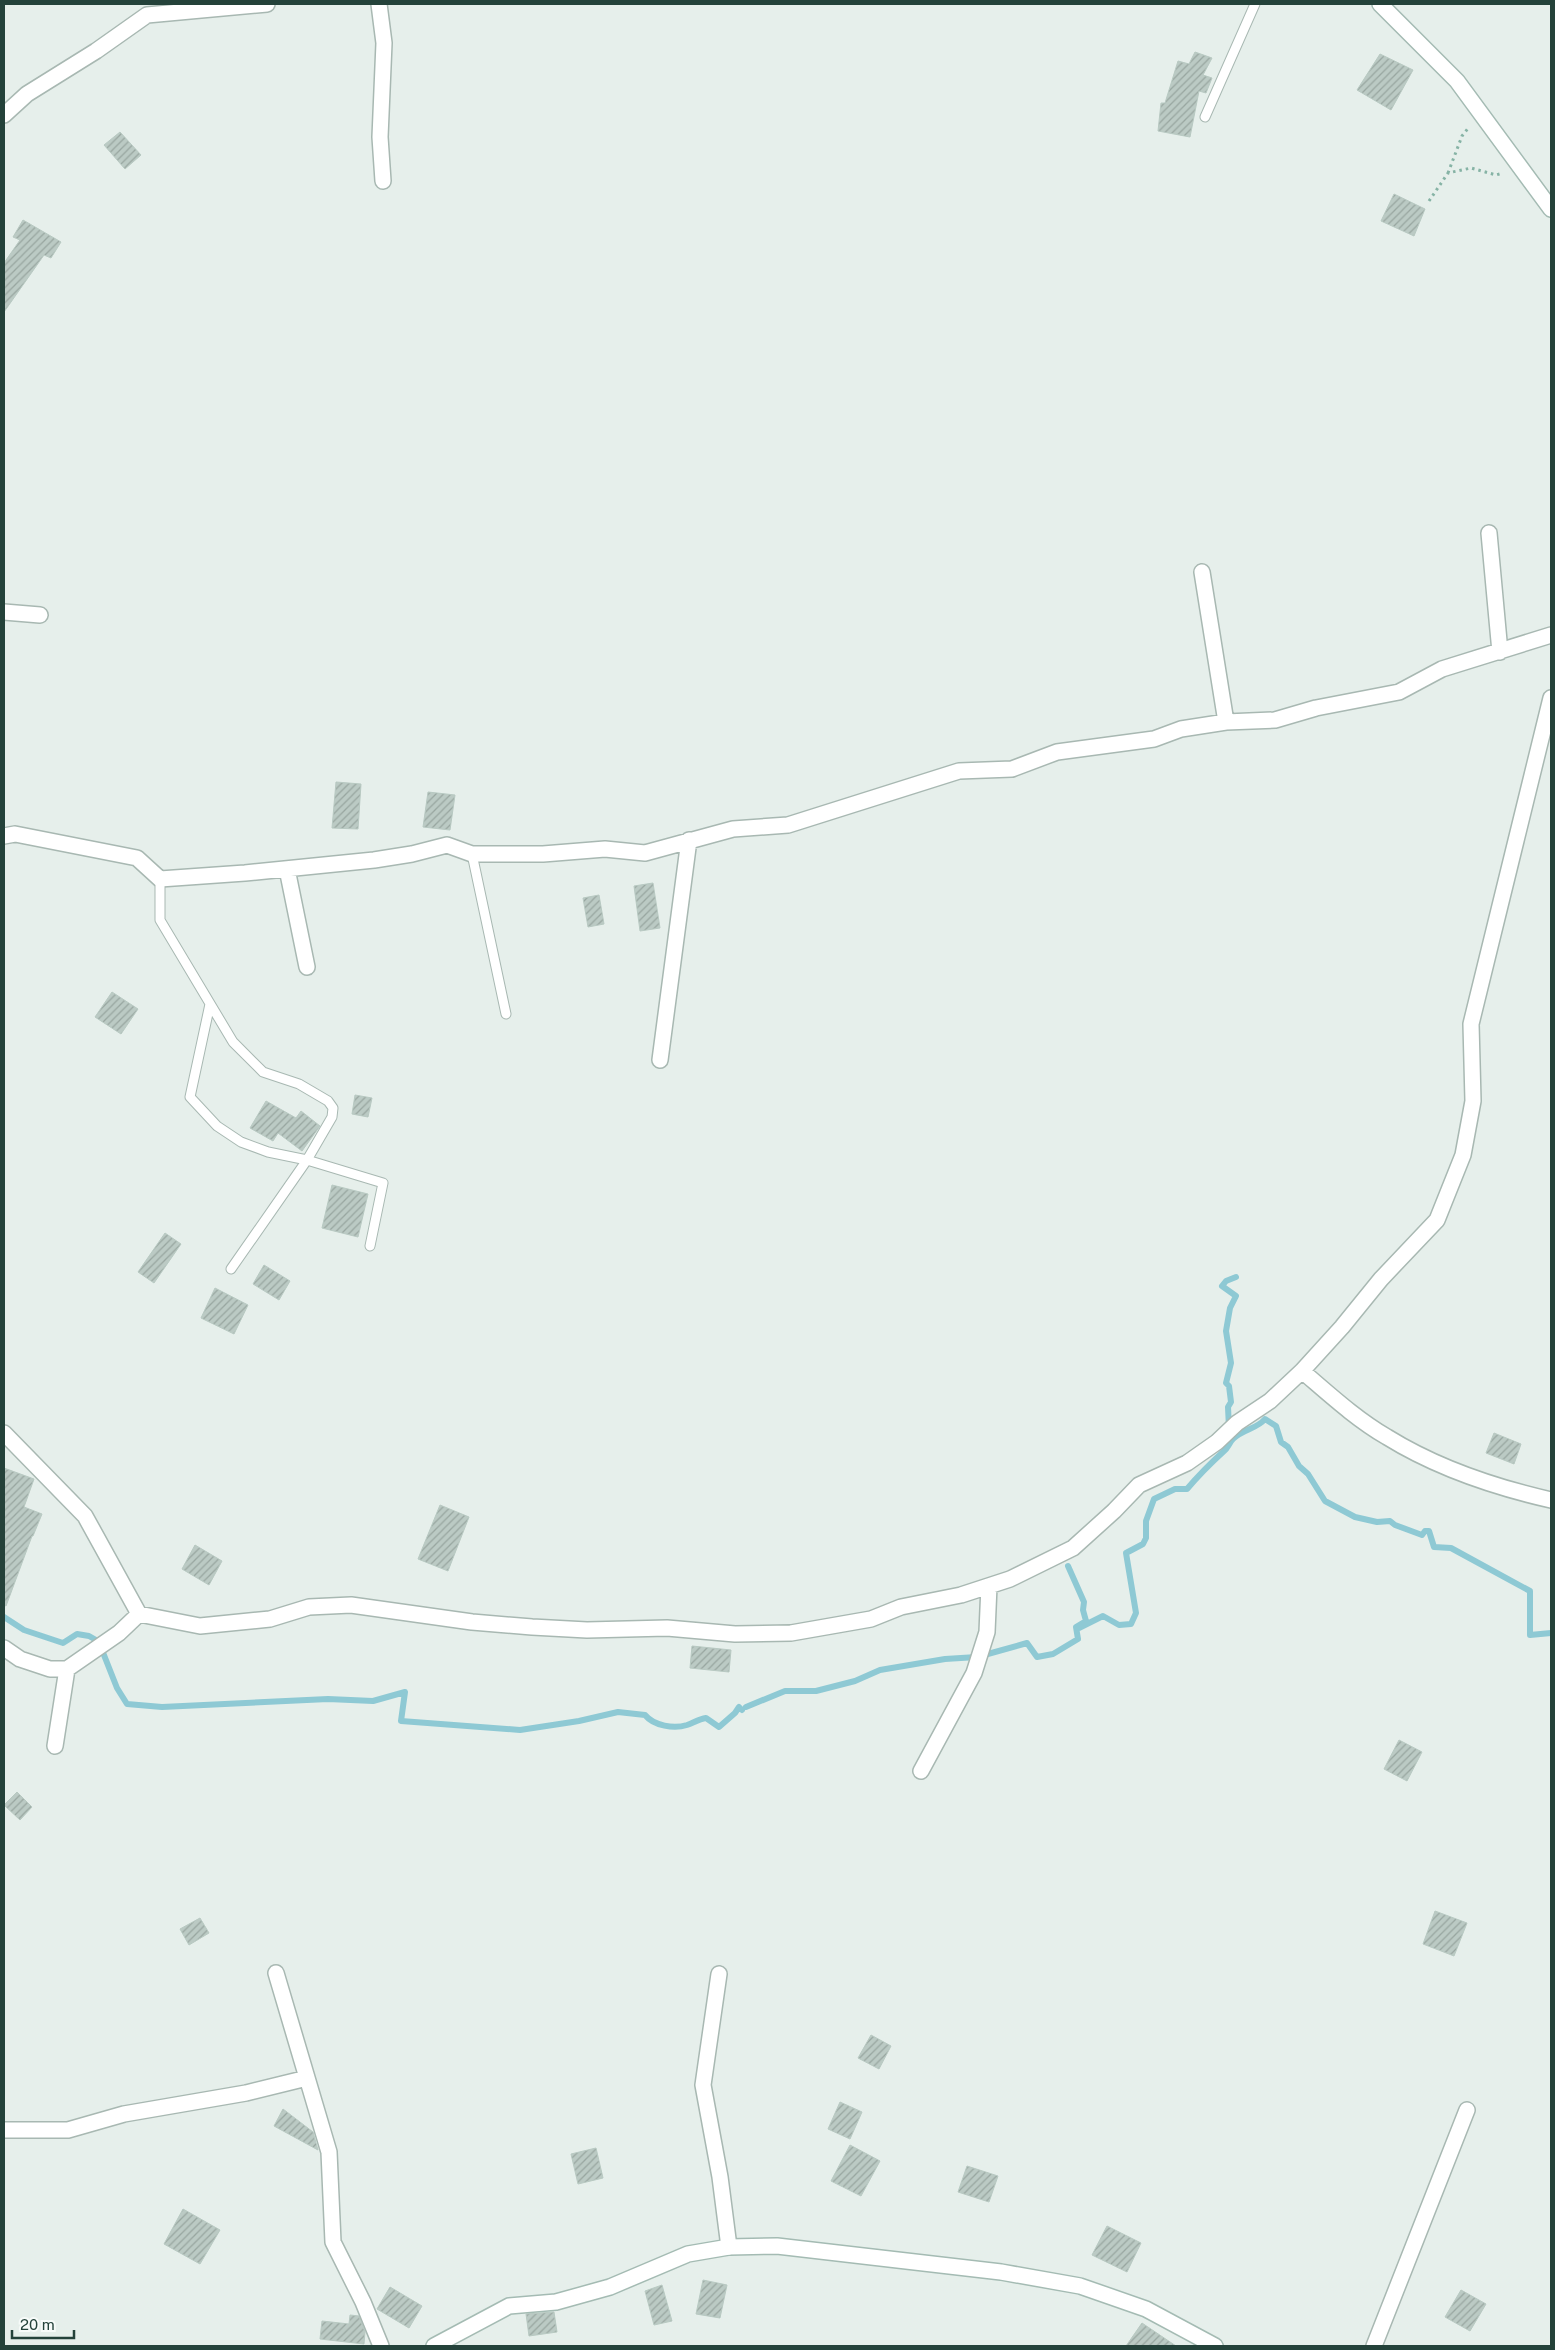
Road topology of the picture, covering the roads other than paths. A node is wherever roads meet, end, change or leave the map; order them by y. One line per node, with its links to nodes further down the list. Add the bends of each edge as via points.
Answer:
1 (268, 4): 5 (street, via 147,15 27,94)
2 (379, 4): 7 (street, via 384,43 380,138)
3 (1255, 4): 6 (lane)
4 (1380, 4): 8 (street, via 1456,81)
5 (4, 115)
6 (1205, 117)
7 (383, 181)
8 (1551, 209)
9 (1489, 533): 14 (street)
10 (1202, 572): 16 (street)
11 (4, 612): 12 (street)
12 (40, 615)
13 (1551, 635): 14 (street)
14 (1500, 652): 16 (street, via 1442,668 1399,692 1316,708 1275,720)
15 (1551, 698): 29 (street, via 1471,1024 1472,1101 1463,1155 1437,1220)
16 (1226, 722): 18 (street, via 1181,729 1154,739 1057,752 1012,768 959,771 788,825 741,828)
17 (4, 836): 21 (street, via 16,834 136,858)
18 (689, 840): 19 (street, via 645,852 605,849 542,854); 25 (street)
19 (472, 854): 20 (street, via 447,845 374,860); 24 (lane)
20 (287, 869): 21 (street); 22 (street)
21 (160, 879): 23 (lane, via 160,920)
22 (306, 967)
23 (210, 1004): 26 (lane, via 233,1042 263,1072 299,1084 328,1101 333,1108 332,1117); 26 (lane, via 190,1097 217,1126 241,1142 268,1152)
24 (506, 1014)
25 (660, 1060)
26 (307, 1160): 27 (lane, via 383,1183); 28 (lane)
27 (370, 1246)
28 (231, 1268)
29 (1302, 1371): 31 (street, via 1386,1437 1465,1475); 32 (street, via 1270,1401 1187,1463 1139,1484 1073,1548)
30 (4, 1433): 33 (street, via 85,1516)
31 (1551, 1500)
32 (990, 1586): 33 (street, via 901,1607 871,1619 791,1633 532,1627 352,1605 310,1607 270,1619 200,1626); 37 (street, via 986,1632 974,1673)
33 (139, 1614): 35 (street, via 120,1633)
34 (4, 1648): 35 (street, via 20,1659 50,1669)
35 (67, 1669): 36 (street)
36 (55, 1746)
37 (921, 1771)
38 (276, 1973): 40 (street)
39 (719, 1974): 43 (street, via 703,2085)
40 (307, 2078): 42 (street, via 246,2093 124,2114 68,2130); 44 (street, via 329,2152 333,2242)
41 (1467, 2110): 47 (street)
42 (4, 2130)
43 (729, 2247): 45 (street, via 688,2254 610,2288 556,2302 509,2306); 46 (street, via 777,2246 871,2256 1001,2272 1080,2286 1146,2309)
44 (381, 2346)
45 (434, 2346)
46 (1214, 2346)
47 (1374, 2346)

